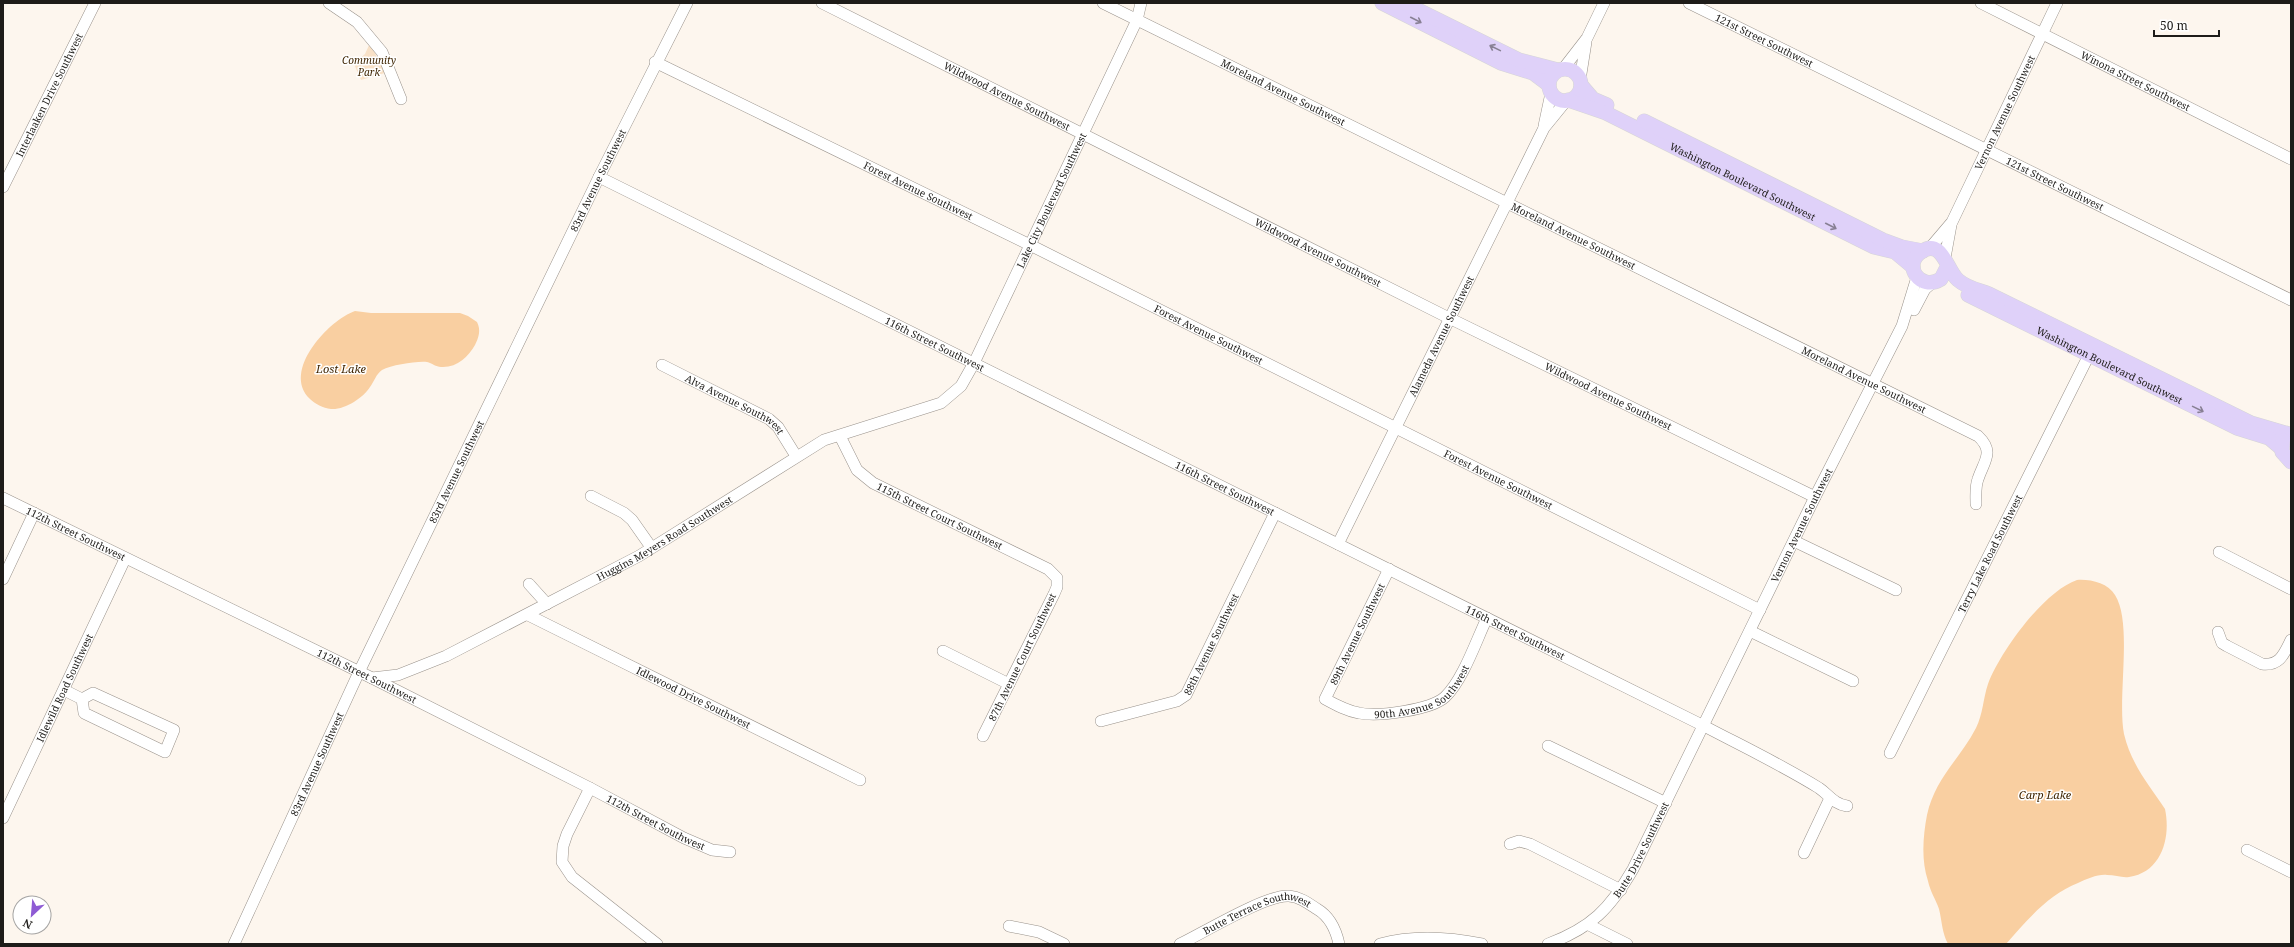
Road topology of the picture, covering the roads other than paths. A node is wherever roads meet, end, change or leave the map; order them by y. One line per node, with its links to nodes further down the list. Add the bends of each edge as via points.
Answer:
1 (95, 3): 27 (street, Interlaaken Drive Southwest)
2 (329, 3): 20 (street, via 357,22 382,52)
3 (687, 3): 16 (street, 83rd Avenue Southwest)
4 (822, 3): 23 (street, Wildwood Avenue Southwest)
5 (1103, 3): 13 (street, Moreland Avenue Southwest)
6 (1141, 3): 13 (street, Lake City Boulevard Southwest)
7 (1382, 3): 19 (main road, one-way to 19, via 1501,63 1533,73)
8 (1404, 3): 17 (main road, one-way to 8, via 1519,60)
9 (1604, 3): 15 (street)
10 (1689, 3): 24 (street, 121st Street Southwest)
11 (1981, 3): 14 (street, Winona Street Southwest)
12 (2057, 3): 14 (street, Vernon Avenue Southwest)
13 (1137, 20): 23 (street, Lake City Boulevard Southwest); 28 (street, Moreland Avenue Southwest)
14 (2042, 33): 24 (street, Vernon Avenue Southwest); 25 (street, Winona Street Southwest)
15 (1587, 38): 17 (street); 18 (street)
16 (655, 62): 26 (street, 83rd Avenue Southwest); 30 (street, Forest Avenue Southwest)
17 (1560, 70): 18 (main road, via 1573,71); 19 (main road, via 1550,78)
18 (1580, 83): 21 (main road, via 1577,95); 31 (main road, Washington Boulevard Southwest, via 1598,102 1623,111 1883,240 1902,247)
19 (1550, 89): 21 (main road, via 1559,100); 22 (street, Alameda Avenue Southwest)
20 (401, 99)
21 (1567, 100): 22 (street, Alameda Avenue Southwest); 33 (main road, Washington Boulevard Southwest, one-way to 33, via 1606,113 1874,247 1895,252)
22 (1544, 128): 28 (street, Alameda Avenue Southwest)
23 (1083, 134): 30 (street, Lake City Boulevard Southwest); 36 (street, Wildwood Avenue Southwest)
24 (1987, 150): 29 (street, Vernon Avenue Southwest); 35 (street, 121st Street Southwest)
25 (2291, 159)
26 (599, 177): 39 (street, 116th Street Southwest); 74 (street, 83rd Avenue Southwest)
27 (3, 188)
28 (1506, 203): 36 (street, Alameda Avenue Southwest); 41 (street, Moreland Avenue Southwest)
29 (1952, 222): 31 (street, Vernon Avenue Southwest); 32 (street, Vernon Avenue Southwest)
30 (1030, 245): 39 (street, Lake City Boulevard Southwest); 43 (street, Forest Avenue Southwest)
31 (1926, 250): 32 (main road, via 1937,250); 33 (main road, via 1916,256)
32 (1946, 262): 34 (main road, via 1945,275); 44 (main road, Washington Boulevard Southwest, via 1957,279 1966,286 1989,294 2251,423)
33 (1915, 272): 34 (main road, via 1926,282); 37 (street, Vernon Avenue Southwest)
34 (1934, 282): 37 (street, Vernon Avenue Southwest, via 1920,298 1909,320); 38 (main road, Washington Boulevard Southwest, via 1953,287)
35 (2291, 300)
36 (1449, 318): 43 (street, Alameda Avenue Southwest); 50 (street, Wildwood Avenue Southwest)
37 (1902, 326): 41 (street, Vernon Avenue Southwest)
38 (2089, 355): 46 (main road, Washington Boulevard Southwest, one-way to 46, via 2237,428 2269,438); 85 (street, Terry Lake Road Southwest)
39 (974, 363): 42 (street, Lake City Boulevard Southwest); 54 (street, 116th Street Southwest)
40 (662, 365): 47 (street, Alva Avenue Southwest, via 769,418 778,427)
41 (1872, 385): 50 (street, Vernon Avenue Southwest); 52 (street, Moreland Avenue Southwest, via 1978,436 1985,443 1988,451 1978,479)
42 (953, 393): 45 (street, Huggins Meyers Road Southwest, via 941,403)
43 (1394, 429): 56 (street, Alameda Avenue Southwest); 67 (street, Forest Avenue Southwest)
44 (2290, 434): 46 (main road, via 2282,442)
45 (840, 436): 47 (street, Huggins Meyers Road Southwest, via 824,440); 61 (street, 115th Street Court Southwest, via 857,470 872,483 1048,569)
46 (2282, 449): 48 (main road, Washington Boulevard Southwest, via 2284,456)
47 (796, 456): 57 (street, Huggins Meyers Road Southwest)
48 (2291, 462)
49 (591, 496): 57 (street, via 624,513)
50 (1815, 497): 55 (street, Vernon Avenue Southwest)
51 (3, 498): 53 (street, 112th Street Southwest)
52 (1976, 504)
53 (34, 513): 59 (street, 112th Street Southwest); 62 (street)
54 (1275, 513): 56 (street, 116th Street Southwest); 81 (street, 88th Avenue Southwest, via 1186,695 1170,703)
55 (1794, 540): 65 (street); 67 (street, Vernon Avenue Southwest)
56 (1338, 544): 60 (street, 116th Street Southwest)
57 (651, 547): 66 (street, Huggins Meyers Road Southwest, via 639,556)
58 (2219, 552): 64 (street)
59 (125, 559): 74 (street, 112th Street Southwest); 78 (street, Idlewild Road Southwest)
60 (1389, 569): 69 (street, 116th Street Southwest); 80 (street, 89th Avenue Southwest)
61 (1056, 578): 77 (street, 87th Avenue Court Southwest, via 1057,587 1054,594)
62 (3, 579)
63 (529, 584): 66 (street)
64 (2291, 589)
65 (1896, 590)
66 (546, 603): 68 (street, Huggins Meyers Road Southwest)
67 (1760, 610): 70 (street, Vernon Avenue Southwest)
68 (528, 615): 75 (street, Huggins Meyers Road Southwest, via 415,670 386,678); 86 (street, Idlewood Drive Southwest)
69 (1487, 618): 80 (street, 90th Avenue Southwest, via 1461,673 1439,701 1418,708 1367,714 1354,712); 82 (street, 116th Street Southwest)
70 (1750, 631): 76 (street); 82 (street, Vernon Avenue Southwest)
71 (2218, 632): 72 (street, via 2222,643 2268,665 2283,657)
72 (2291, 640)
73 (943, 651): 77 (street)
74 (359, 672): 75 (street, 112th Street Southwest); 100 (street, 83rd Avenue Southwest)
75 (372, 678): 87 (street, 112th Street Southwest)
76 (1853, 681)
77 (1010, 684): 83 (street, 87th Avenue Court Southwest)
78 (64, 690): 79 (street); 91 (street, Idlewild Road Southwest)
79 (82, 699): 79 (street, via 84,713 165,752 174,730 93,693)
80 (1325, 699)
81 (1101, 721)
82 (1704, 726): 88 (street, 116th Street Southwest, via 1801,777 1823,790); 89 (street, Butte Drive Southwest)
83 (983, 736)
84 (1548, 746): 89 (street)
85 (1890, 753)
86 (860, 780)
87 (590, 788): 94 (street, 112th Street Southwest, via 684,838 712,850); 101 (street, via 567,834 562,862 572,877)
88 (1830, 798): 90 (street, 116th Street Southwest, via 1838,804); 95 (street)
89 (1666, 803): 97 (street, Butte Drive Southwest)
90 (1847, 806)
91 (3, 818)
92 (1510, 844): 97 (street, via 1519,841 1530,844)
93 (2247, 850): 96 (street)
94 (730, 852)
95 (1804, 853)
96 (2291, 872)
97 (1621, 890): 98 (street, Butte Drive Southwest)
98 (1589, 925): 107 (street, Butte Drive Southwest); 108 (street)
99 (1009, 926): 102 (street, via 1039,932)
100 (234, 944)
101 (657, 944)
102 (1064, 944)
103 (1180, 944): 104 (street, Butte Terrace Southwest, via 1271,899 1288,896 1304,901 1319,910 1332,926)
104 (1339, 944)
105 (1380, 944): 106 (street, via 1431,938)
106 (1482, 944)
107 (1548, 944)
108 (1626, 944)

